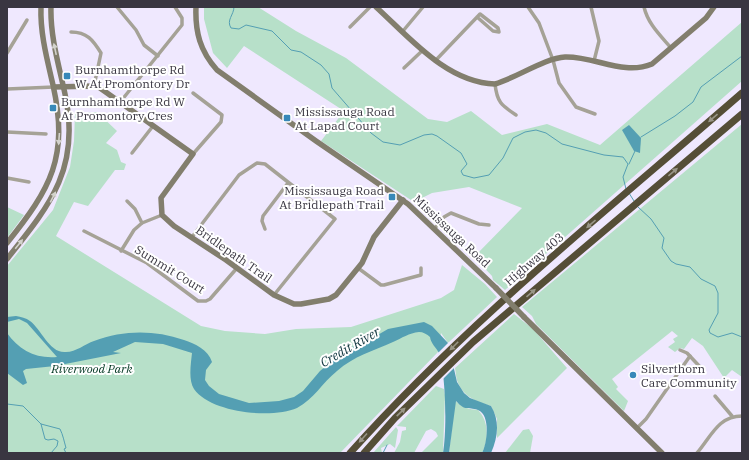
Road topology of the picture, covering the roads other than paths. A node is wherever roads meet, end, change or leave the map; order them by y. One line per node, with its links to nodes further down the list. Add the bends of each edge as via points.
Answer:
1 (41, 7): 28 (main road, via 43,39)
2 (51, 7): 29 (main road, one-way to 2, via 53,38)
3 (117, 7): 21 (street, via 136,30 144,45)
4 (175, 7): 21 (street, via 182,18 182,25)
5 (196, 7): 45 (main road, Mississauga Road, via 198,41 217,70)
6 (370, 7): 15 (street)
7 (376, 7): 16 (main road)
8 (423, 7): 16 (street)
9 (528, 7): 22 (street, via 537,18)
10 (591, 7): 23 (street, via 599,41)
11 (644, 7): 18 (street, via 653,28)
12 (714, 7): 18 (main road, via 706,18)
13 (477, 17): 13 (street, via 493,31 499,32 484,15 480,14); 24 (street)
14 (27, 20): 20 (street)
15 (350, 27)
16 (403, 31): 19 (main road)
17 (71, 32): 27 (street, via 82,32 87,35 101,53)
18 (671, 48): 23 (main road, via 652,64 636,69)
19 (423, 50): 24 (main road); 25 (street)
20 (7, 53)
21 (158, 56): 33 (street)
22 (553, 60): 23 (main road, via 564,57); 26 (main road); 34 (street, via 557,79 572,103)
23 (594, 61)
24 (435, 62): 26 (main road, via 474,80)
25 (404, 68)
26 (495, 84): 35 (street, via 497,98)
27 (94, 86): 29 (main road); 33 (main road)
28 (54, 87): 29 (main road); 30 (street); 54 (main road, one-way to 54, via 60,128 56,160 46,189)
29 (64, 87): 56 (main road, one-way to 29, via 54,195 66,163 69,128)
30 (7, 89)
31 (193, 93): 41 (street, via 222,116 221,122)
32 (742, 93): 68 (highway, Highway 403, one-way to 68, via 482,319 383,416)
33 (121, 101): 37 (main road)
34 (595, 114)
35 (516, 115)
36 (742, 115): 69 (highway, Highway 403, one-way to 36, via 390,423 491,327)
37 (153, 126): 40 (street); 41 (main road)
38 (7, 132): 39 (street)
39 (46, 134)
40 (132, 154)
41 (193, 154): 47 (main road, via 160,198)
42 (7, 178): 43 (street)
43 (29, 182)
44 (288, 183): 51 (street, via 263,216); 53 (street, via 265,164 257,163 239,175); 60 (street, via 335,219)
45 (403, 200): 50 (main road, Mississauga Road); 58 (main road, Bridlepath Trail, via 374,237 366,257)
46 (127, 201): 48 (street, via 136,209)
47 (162, 215): 48 (street); 53 (main road, Bridlepath Trail, via 166,221)
48 (142, 223): 55 (street, via 134,230)
49 (488, 225): 50 (street, via 451,213 444,216)
50 (435, 228): 67 (main road, Mississauga Road, bridge)
51 (265, 229)
52 (84, 231): 55 (street, Summit Court)
53 (192, 237): 57 (main road, Bridlepath Trail)
54 (7, 243)
55 (121, 251): 57 (street, Summit Court, via 146,263 198,301 206,302 210,299)
56 (7, 259)
57 (237, 268): 60 (main road, Bridlepath Trail)
58 (358, 268): 59 (street, via 384,285 421,275); 60 (main road, Bridlepath Trail, via 333,298 294,304)
59 (421, 268)
60 (274, 295)
61 (680, 350): 62 (street)
62 (690, 356): 63 (street); 67 (street)
63 (702, 369)
64 (715, 396): 65 (street)
65 (732, 416): 66 (street); 71 (street, via 718,425)
66 (742, 416)
67 (637, 428): 70 (main road, Mississauga Road)
68 (350, 453)
69 (364, 453)
70 (662, 453)
71 (697, 453)

